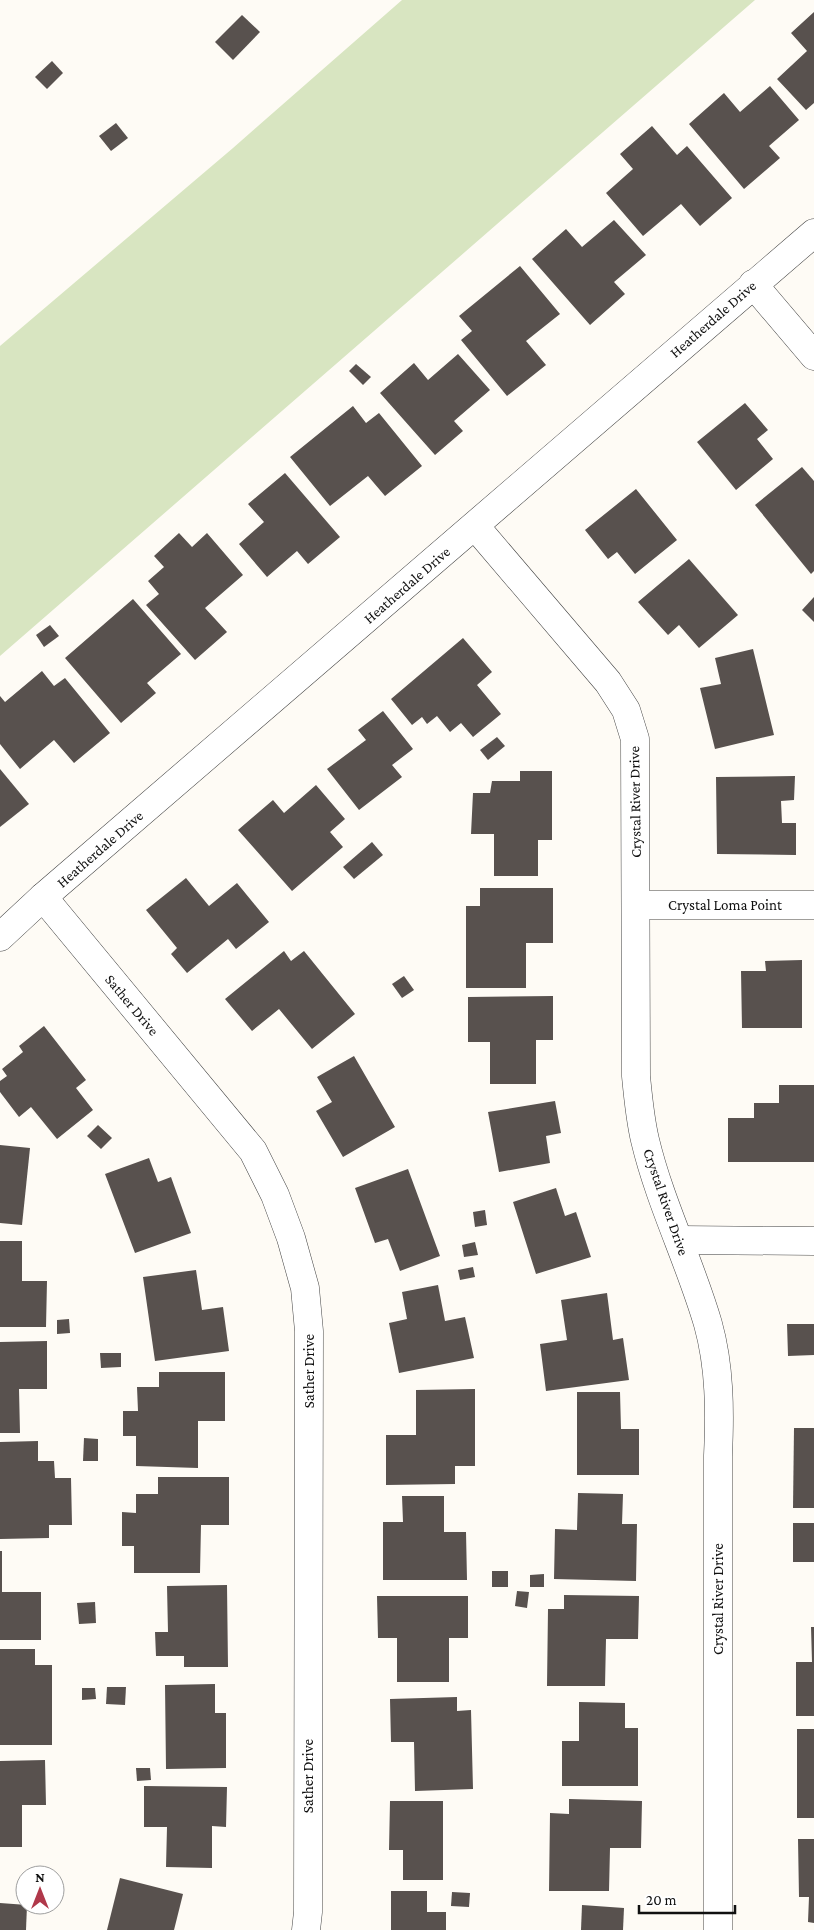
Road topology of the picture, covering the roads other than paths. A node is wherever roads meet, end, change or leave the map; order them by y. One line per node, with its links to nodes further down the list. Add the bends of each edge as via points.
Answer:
1 (814, 233): 2 (street, Heatherdale Drive)
2 (753, 284): 3 (street); 4 (street, Heatherdale Drive)
3 (814, 356)
4 (475, 526): 5 (street, Heatherdale Drive); 6 (street, Crystal River Drive, via 608,682 626,710 635,739)
5 (43, 898): 8 (street, Heatherdale Drive); 11 (street, Sather Drive, via 253,1152 275,1195 305,1288 309,1331)
6 (636, 905): 7 (street, Crystal Loma Point); 9 (street, Crystal River Drive, via 636,1076 639,1110 654,1170)
7 (814, 905)
8 (0, 937)
9 (679, 1240): 10 (street); 12 (street, Crystal River Drive, via 708,1325 720,1412)
10 (814, 1240)
11 (306, 1930)
12 (718, 1930)

